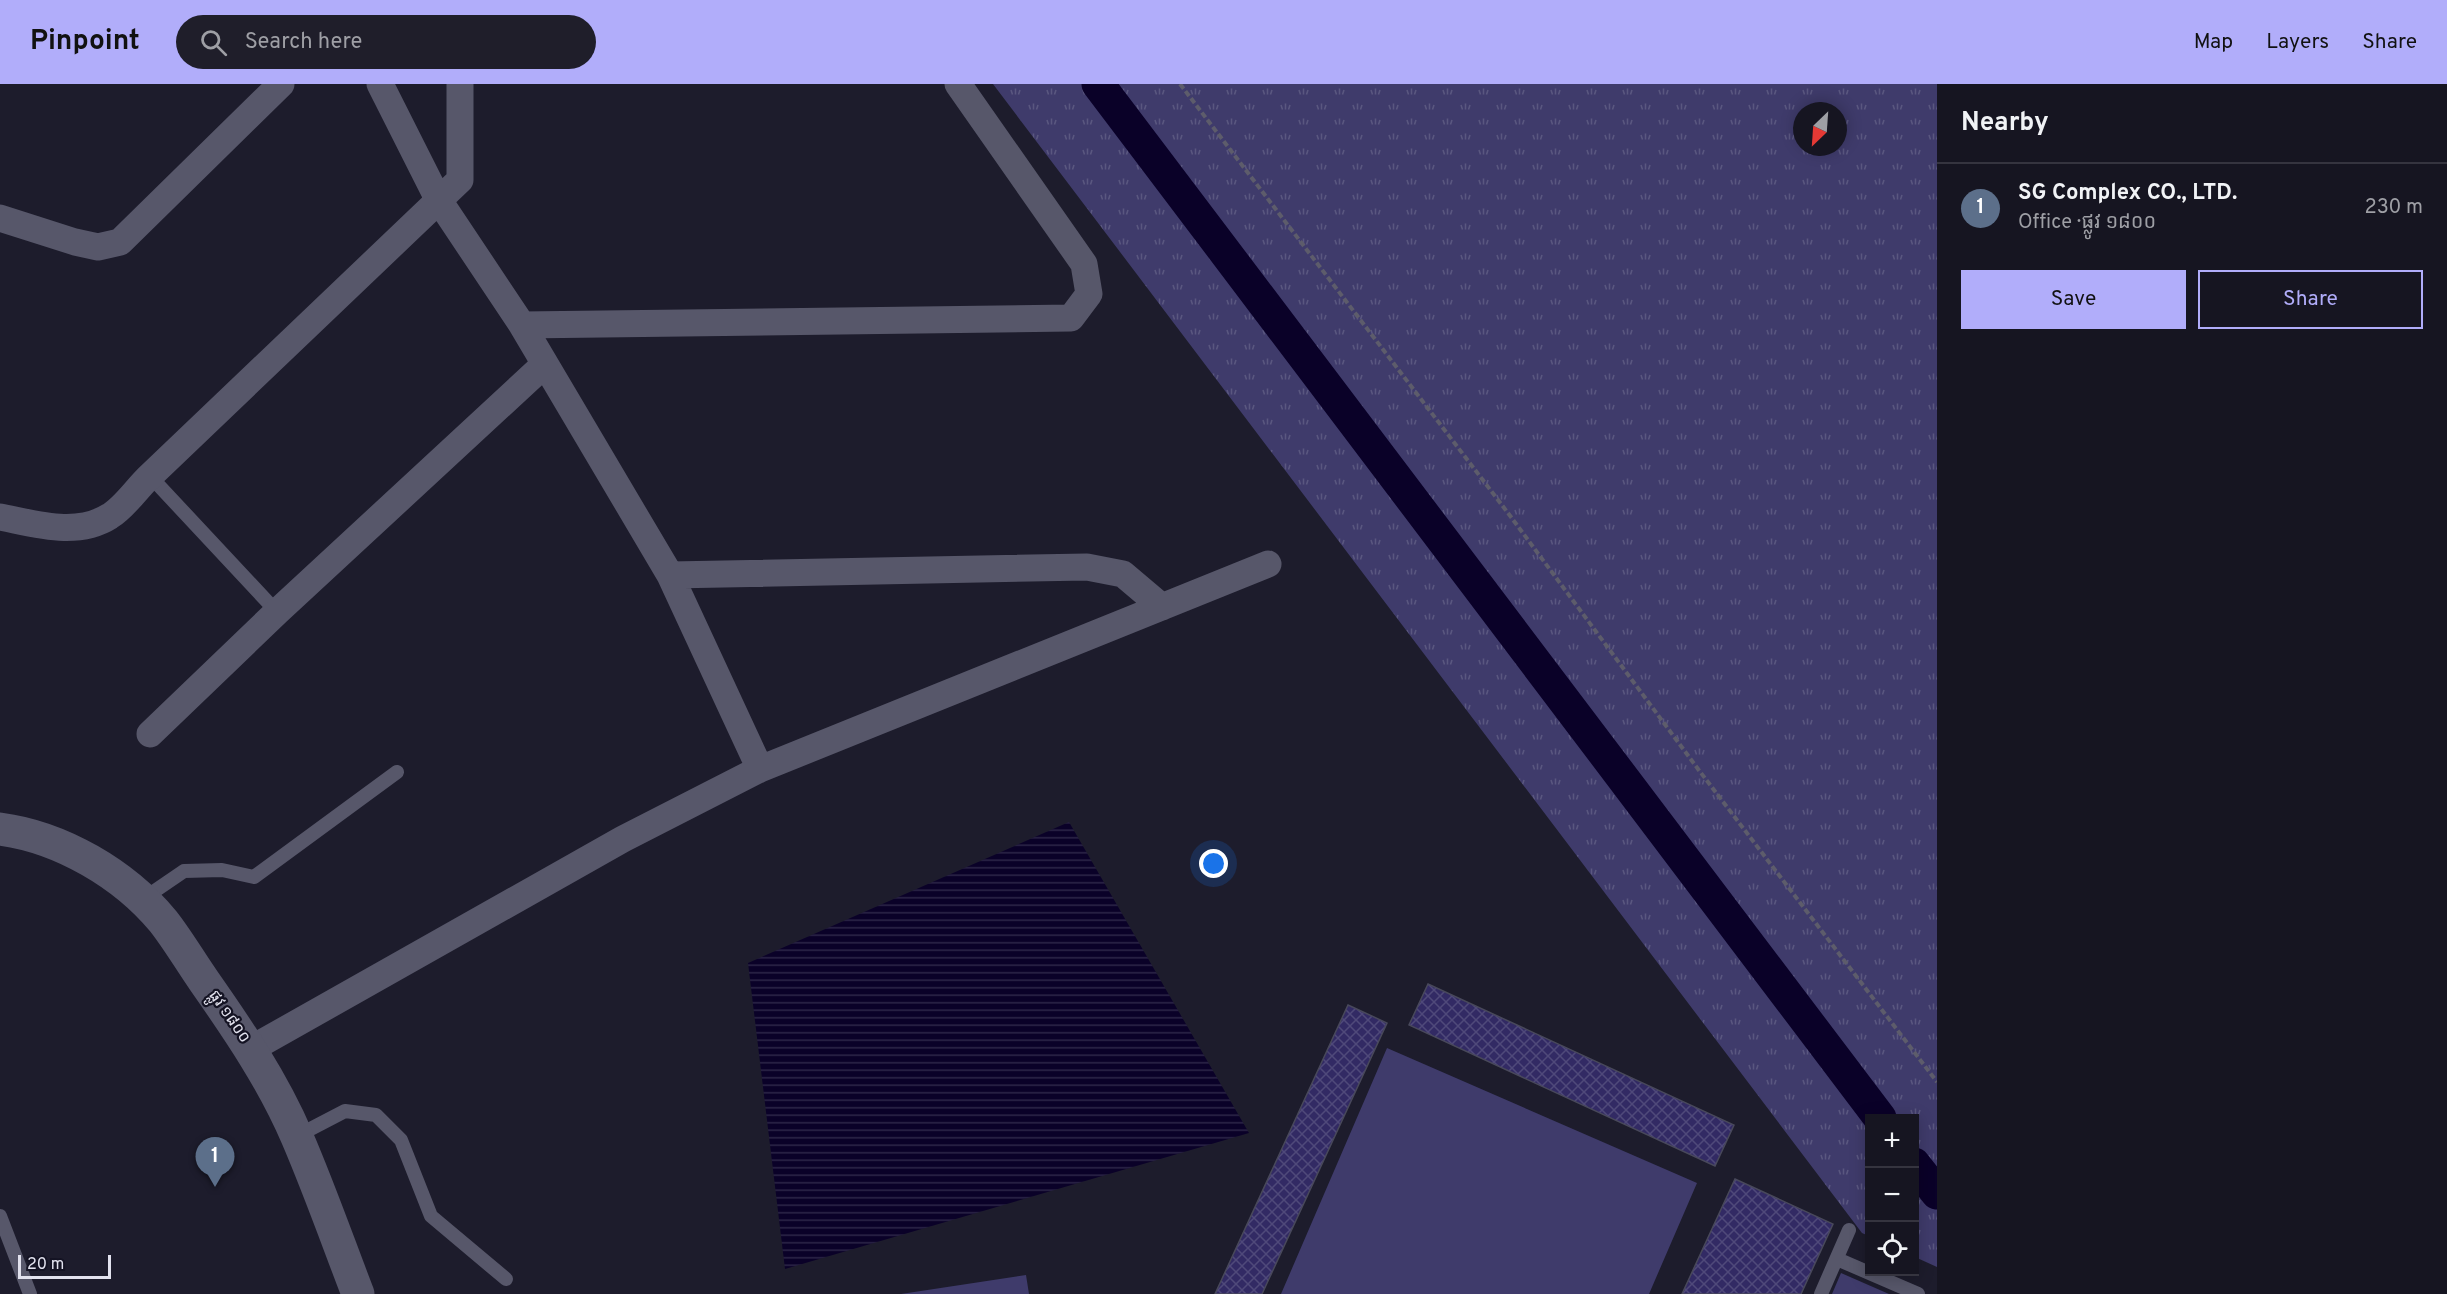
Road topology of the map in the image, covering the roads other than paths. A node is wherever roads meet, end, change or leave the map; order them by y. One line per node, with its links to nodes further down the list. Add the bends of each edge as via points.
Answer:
1 (281, 84): 6 (street, via 120,242 98,246 75,242)
2 (380, 84): 5 (street)
3 (460, 84): 5 (street, via 460,180)
4 (958, 84): 7 (street, via 1084,264 1089,294 1071,318)
5 (438, 199): 7 (street); 9 (street)
6 (0, 218)
7 (522, 325): 8 (street)
8 (545, 364): 12 (street); 14 (street)
9 (150, 476): 10 (street, via 111,516 84,528); 14 (lane)
10 (0, 517)
11 (1268, 564): 13 (street)
12 (670, 574): 13 (street, via 1087,567 1123,574); 16 (street)
13 (1162, 607): 16 (street)
14 (277, 612): 15 (street)
15 (150, 734)
16 (760, 769): 20 (street, via 623,839)
17 (397, 771): 19 (lane, via 254,877 222,870 184,871)
18 (0, 829): 19 (street, ផ្លូវ ១៨០០, via 64,847 113,875)
19 (142, 900): 20 (street, ផ្លូវ ១៨០០, via 163,922)
20 (251, 1049): 21 (street, ផ្លូវ ១៨០០)
21 (297, 1136): 25 (lane, via 345,1111 376,1115 401,1140 431,1216); 27 (street, ផ្លូវ ១៨០០)
22 (0, 1216): 26 (lane)
23 (1850, 1230): 24 (lane)
24 (1837, 1259): 28 (lane); 29 (lane)
25 (506, 1279)
26 (30, 1294)
27 (358, 1294)
28 (1821, 1294)
29 (1918, 1294)

